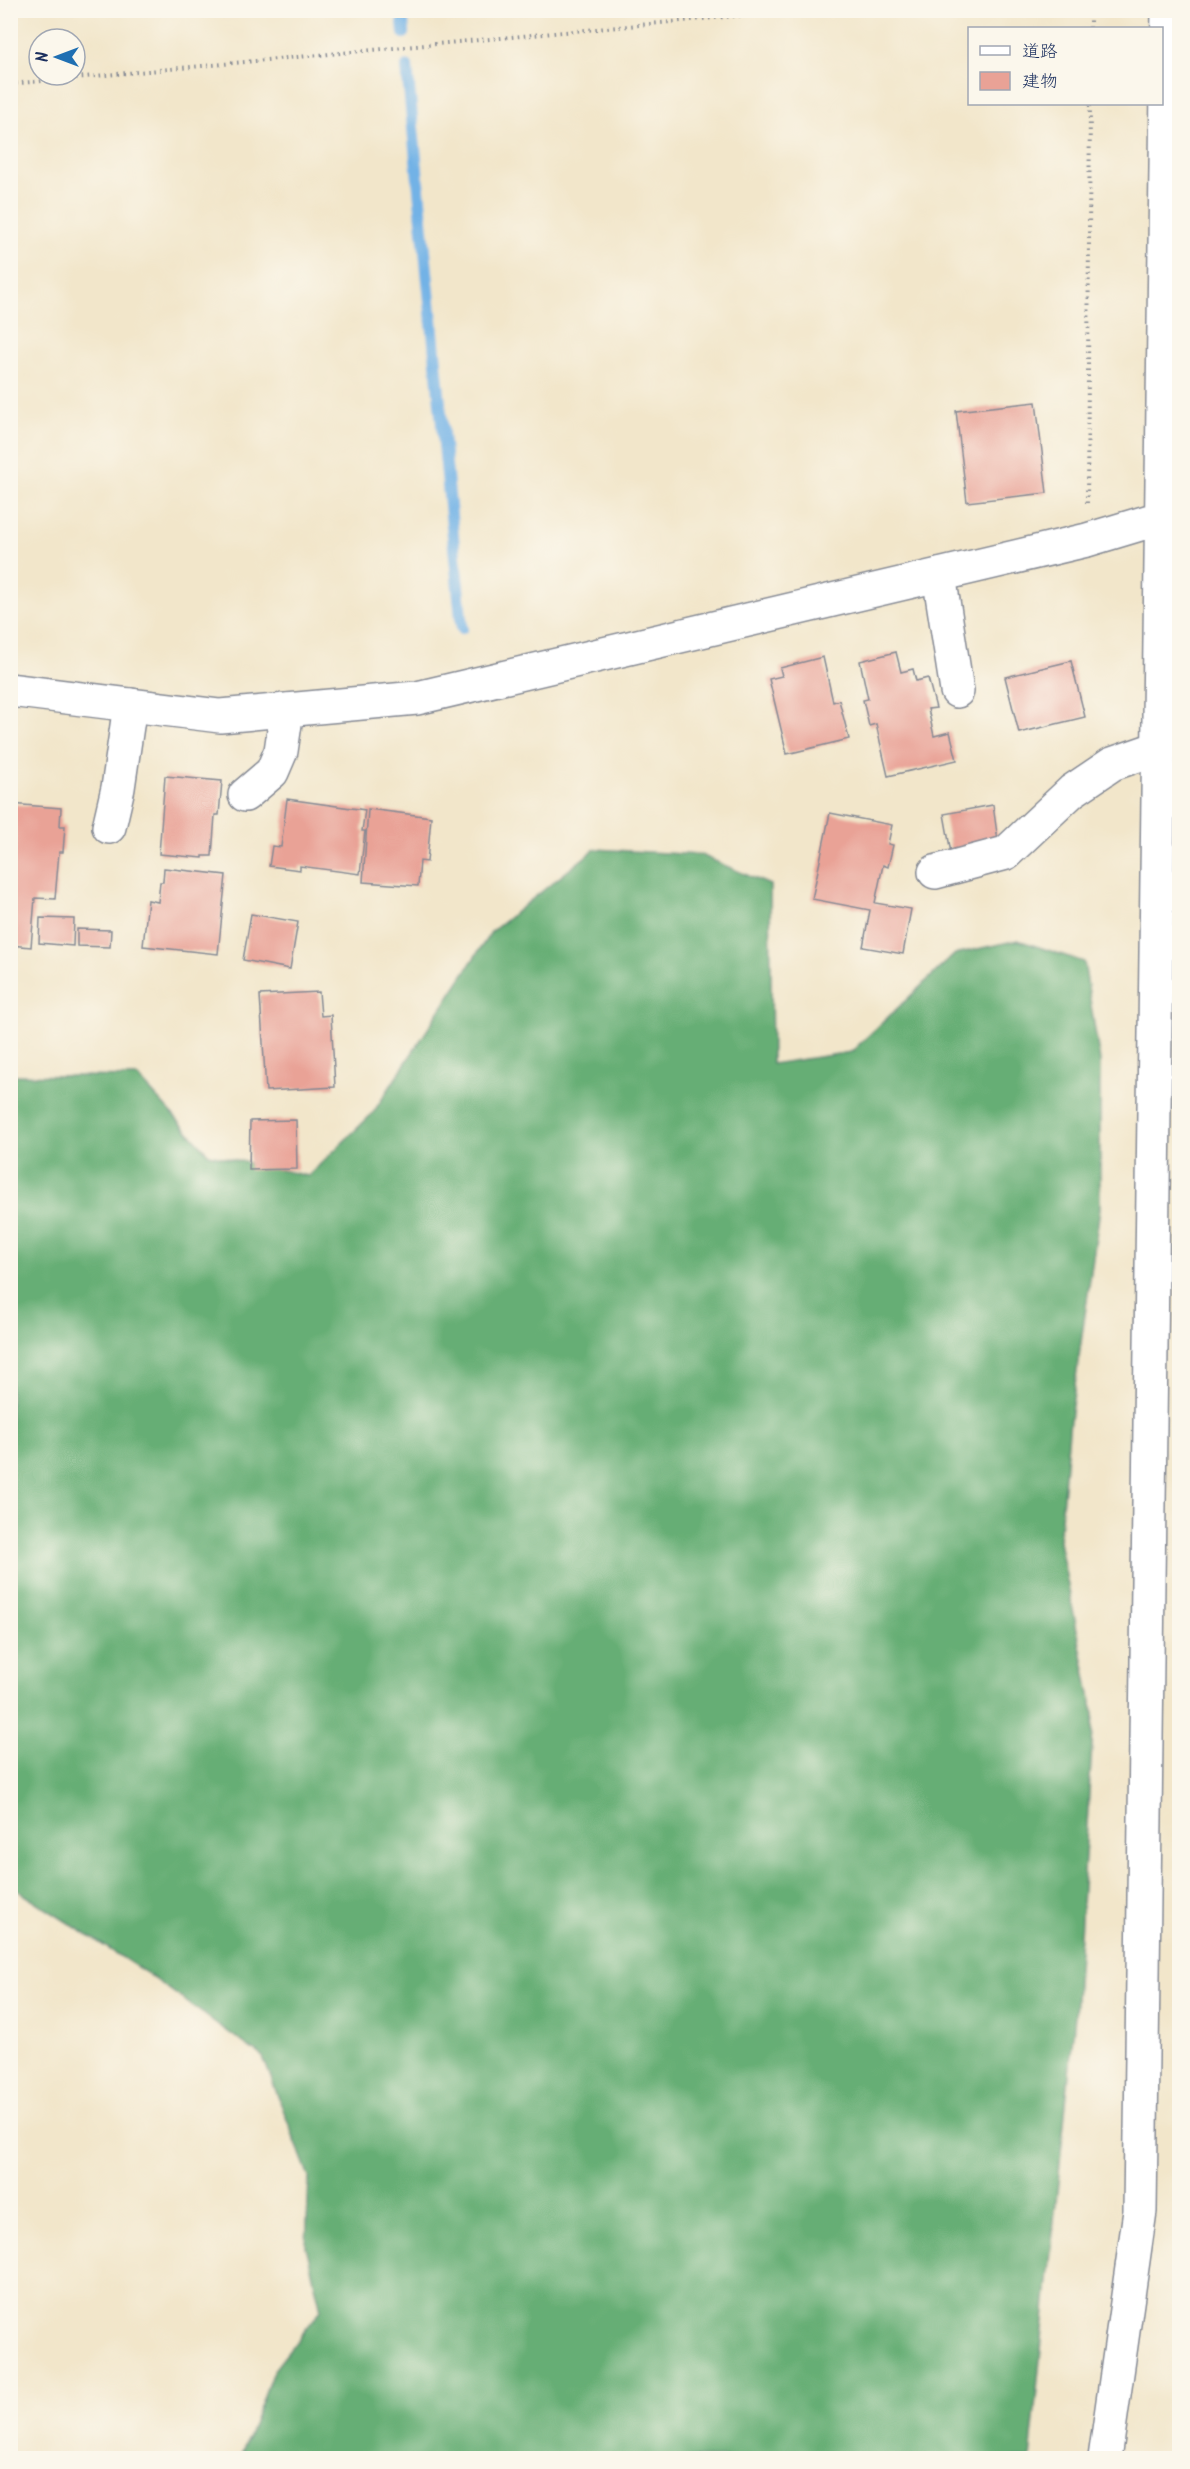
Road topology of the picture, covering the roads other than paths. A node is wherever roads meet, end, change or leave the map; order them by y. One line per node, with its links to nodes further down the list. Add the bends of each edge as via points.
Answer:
1 (1168, 10): 2 (street)
2 (1170, 515): 3 (street, via 1087,540); 8 (street)
3 (939, 575): 5 (street); 7 (street, via 417,698)
4 (10, 690): 6 (street)
5 (957, 691)
6 (130, 705): 7 (street, via 220,716); 10 (street)
7 (288, 710): 9 (street, via 281,751 272,772)
8 (1158, 747): 11 (street, via 1112,764 1072,791 1006,853); 12 (street, via 1140,2211)
9 (245, 795)
10 (109, 827)
11 (935, 872)
12 (1105, 2458)

